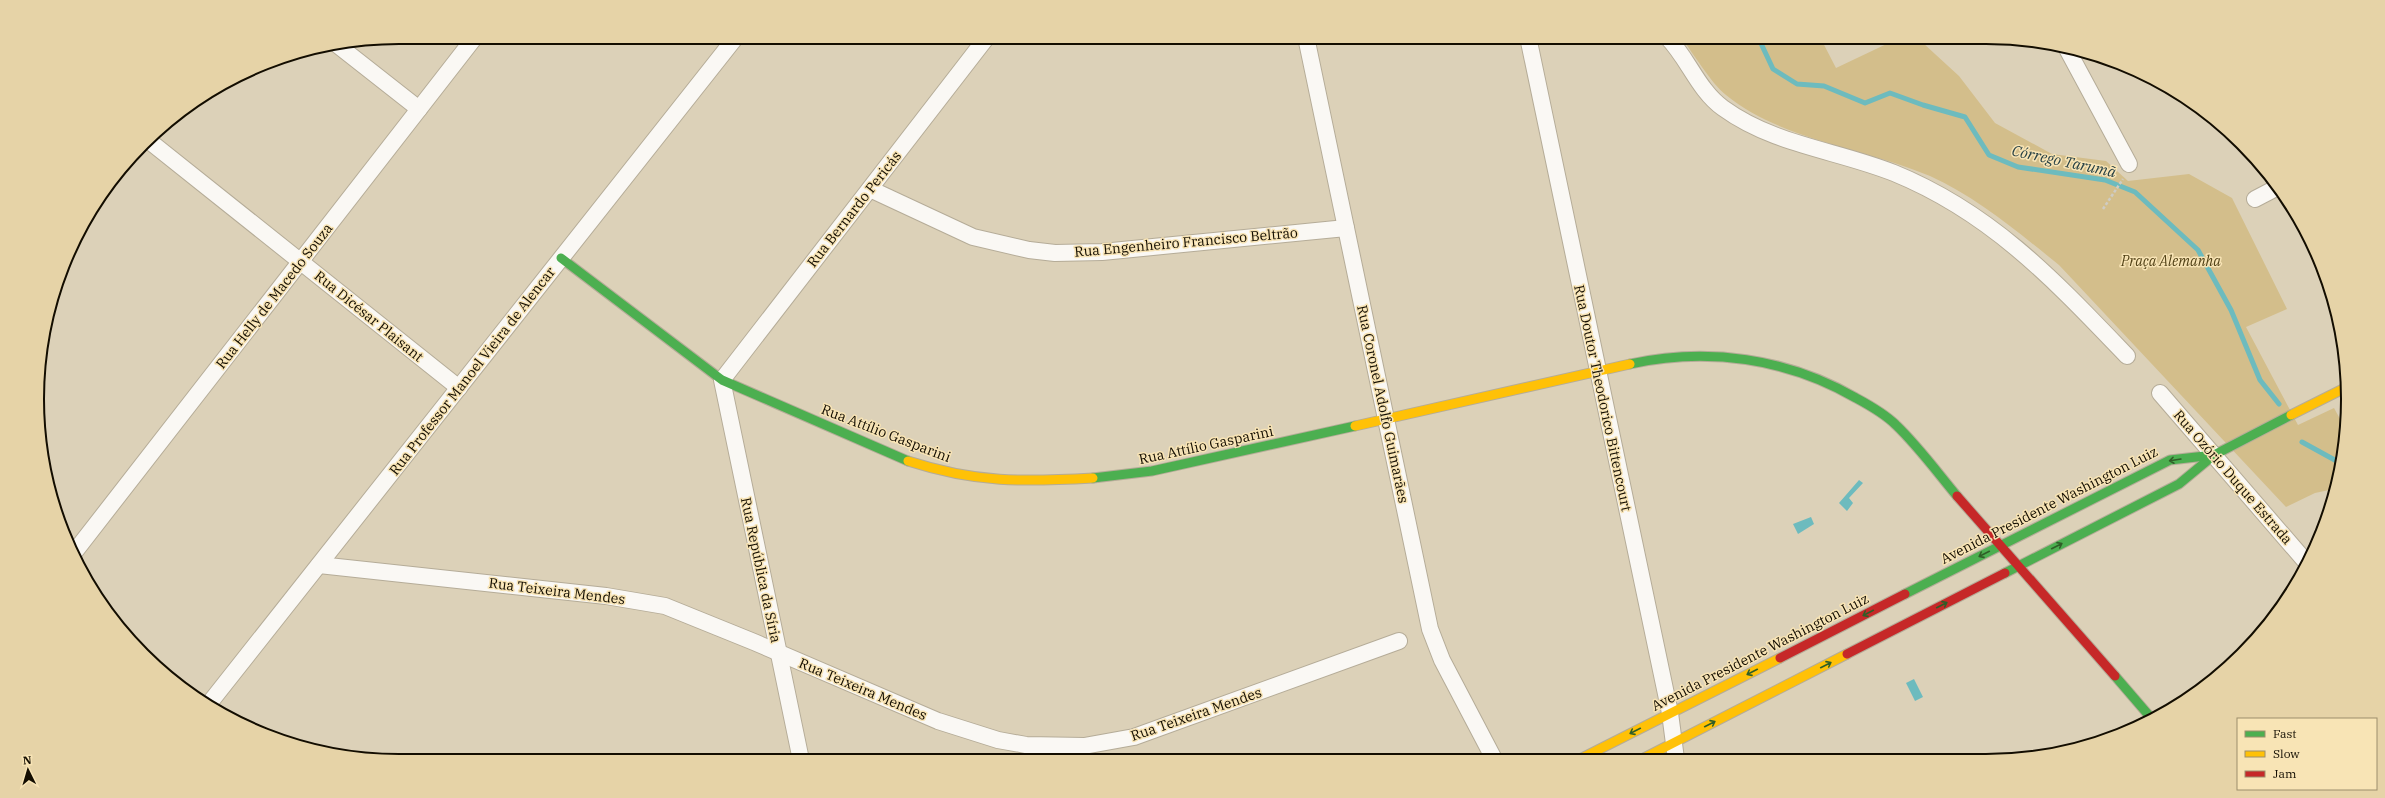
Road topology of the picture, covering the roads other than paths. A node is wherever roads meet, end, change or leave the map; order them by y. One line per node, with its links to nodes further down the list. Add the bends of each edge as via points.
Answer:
1 (470, 44): 9 (street, Rua Helly de Macedo Souza)
2 (730, 44): 16 (street, Rua Professor Manoel Vieira de Alencar)
3 (982, 44): 12 (street, Rua Bernardo Pericás)
4 (1307, 44): 15 (street, Rua Coronel Adolfo Guimarães)
5 (1529, 44): 19 (street, Rua Doutor Theodorico Bittencourt)
6 (1672, 44): 18 (street, via 1709,94 1721,107 1740,120 1782,140 1871,165 1900,176 1945,198 1996,231 2048,275)
7 (342, 49): 9 (street)
8 (2070, 54): 11 (street)
9 (419, 109): 17 (street, Rua Helly de Macedo Souza)
10 (153, 144): 17 (street, Rua Dicésar Plaisant)
11 (2127, 171)
12 (870, 189): 15 (street, Rua Engenheiro Francisco Beltrão, via 973,237 1029,250 1055,253 1102,252); 20 (street, Rua Bernardo Pericás)
13 (2273, 190): 14 (street)
14 (2255, 199)
15 (1346, 228): 24 (street, Rua Coronel Adolfo Guimarães)
16 (561, 258): 20 (street, Rua Attílio Gasparini); 21 (street, Rua Professor Manoel Vieira de Alencar)
17 (300, 262): 21 (street, Rua Dicésar Plaisant); 27 (street, Rua Helly de Macedo Souza)
18 (2127, 356)
19 (1598, 370): 24 (street, Rua Attílio Gasparini); 26 (street, Rua Attílio Gasparini, via 1679,356 1729,356 1766,361 1827,381 1876,409 1896,424); 34 (street, Rua Doutor Theodorico Bittencourt)
20 (722, 380): 24 (street, Rua Attílio Gasparini, via 909,461 952,474 1019,482 1116,477 1198,462); 32 (street, Rua República da Síria)
21 (459, 388): 29 (street, Rua Professor Manoel Vieira de Alencar)
22 (2341, 390): 25 (street)
23 (2160, 393): 25 (street, Rua Ozório Duque Estrada)
24 (1386, 419): 38 (street, Rua Coronel Adolfo Guimarães, via 1435,644)
25 (2214, 455): 26 (street, Avenida Presidente Washington Luiz, one-way to 26, via 2170,460); 28 (street, Rua Ozório Duque Estrada); 30 (street, one-way to 25, via 2179,484)
26 (2002, 545): 30 (street, Rua Attílio Gasparini); 34 (street, Avenida Presidente Washington Luiz, one-way to 34)
27 (77, 548)
28 (2303, 558)
29 (319, 565): 32 (street, Rua Teixeira Mendes, via 634,600 665,606); 33 (street, Rua Professor Manoel Vieira de Alencar)
30 (2020, 566): 35 (street, Rua Attílio Gasparini); 36 (street, one-way to 30)
31 (1399, 641): 32 (street, Rua Teixeira Mendes, via 1159,730 1113,742 1055,747 1026,745 970,732)
32 (778, 652): 37 (street, Rua República da Síria)
33 (212, 700)
34 (1670, 713): 36 (street, Rua Doutor Theodorico Bittencourt); 39 (street, Avenida Presidente Washington Luiz, one-way to 39)
35 (2148, 714)
36 (1676, 742): 40 (street); 41 (street, Rua Doutor Theodorico Bittencourt)
37 (800, 754)
38 (1491, 754)
39 (1590, 754)
40 (1652, 754)
41 (1676, 754)

